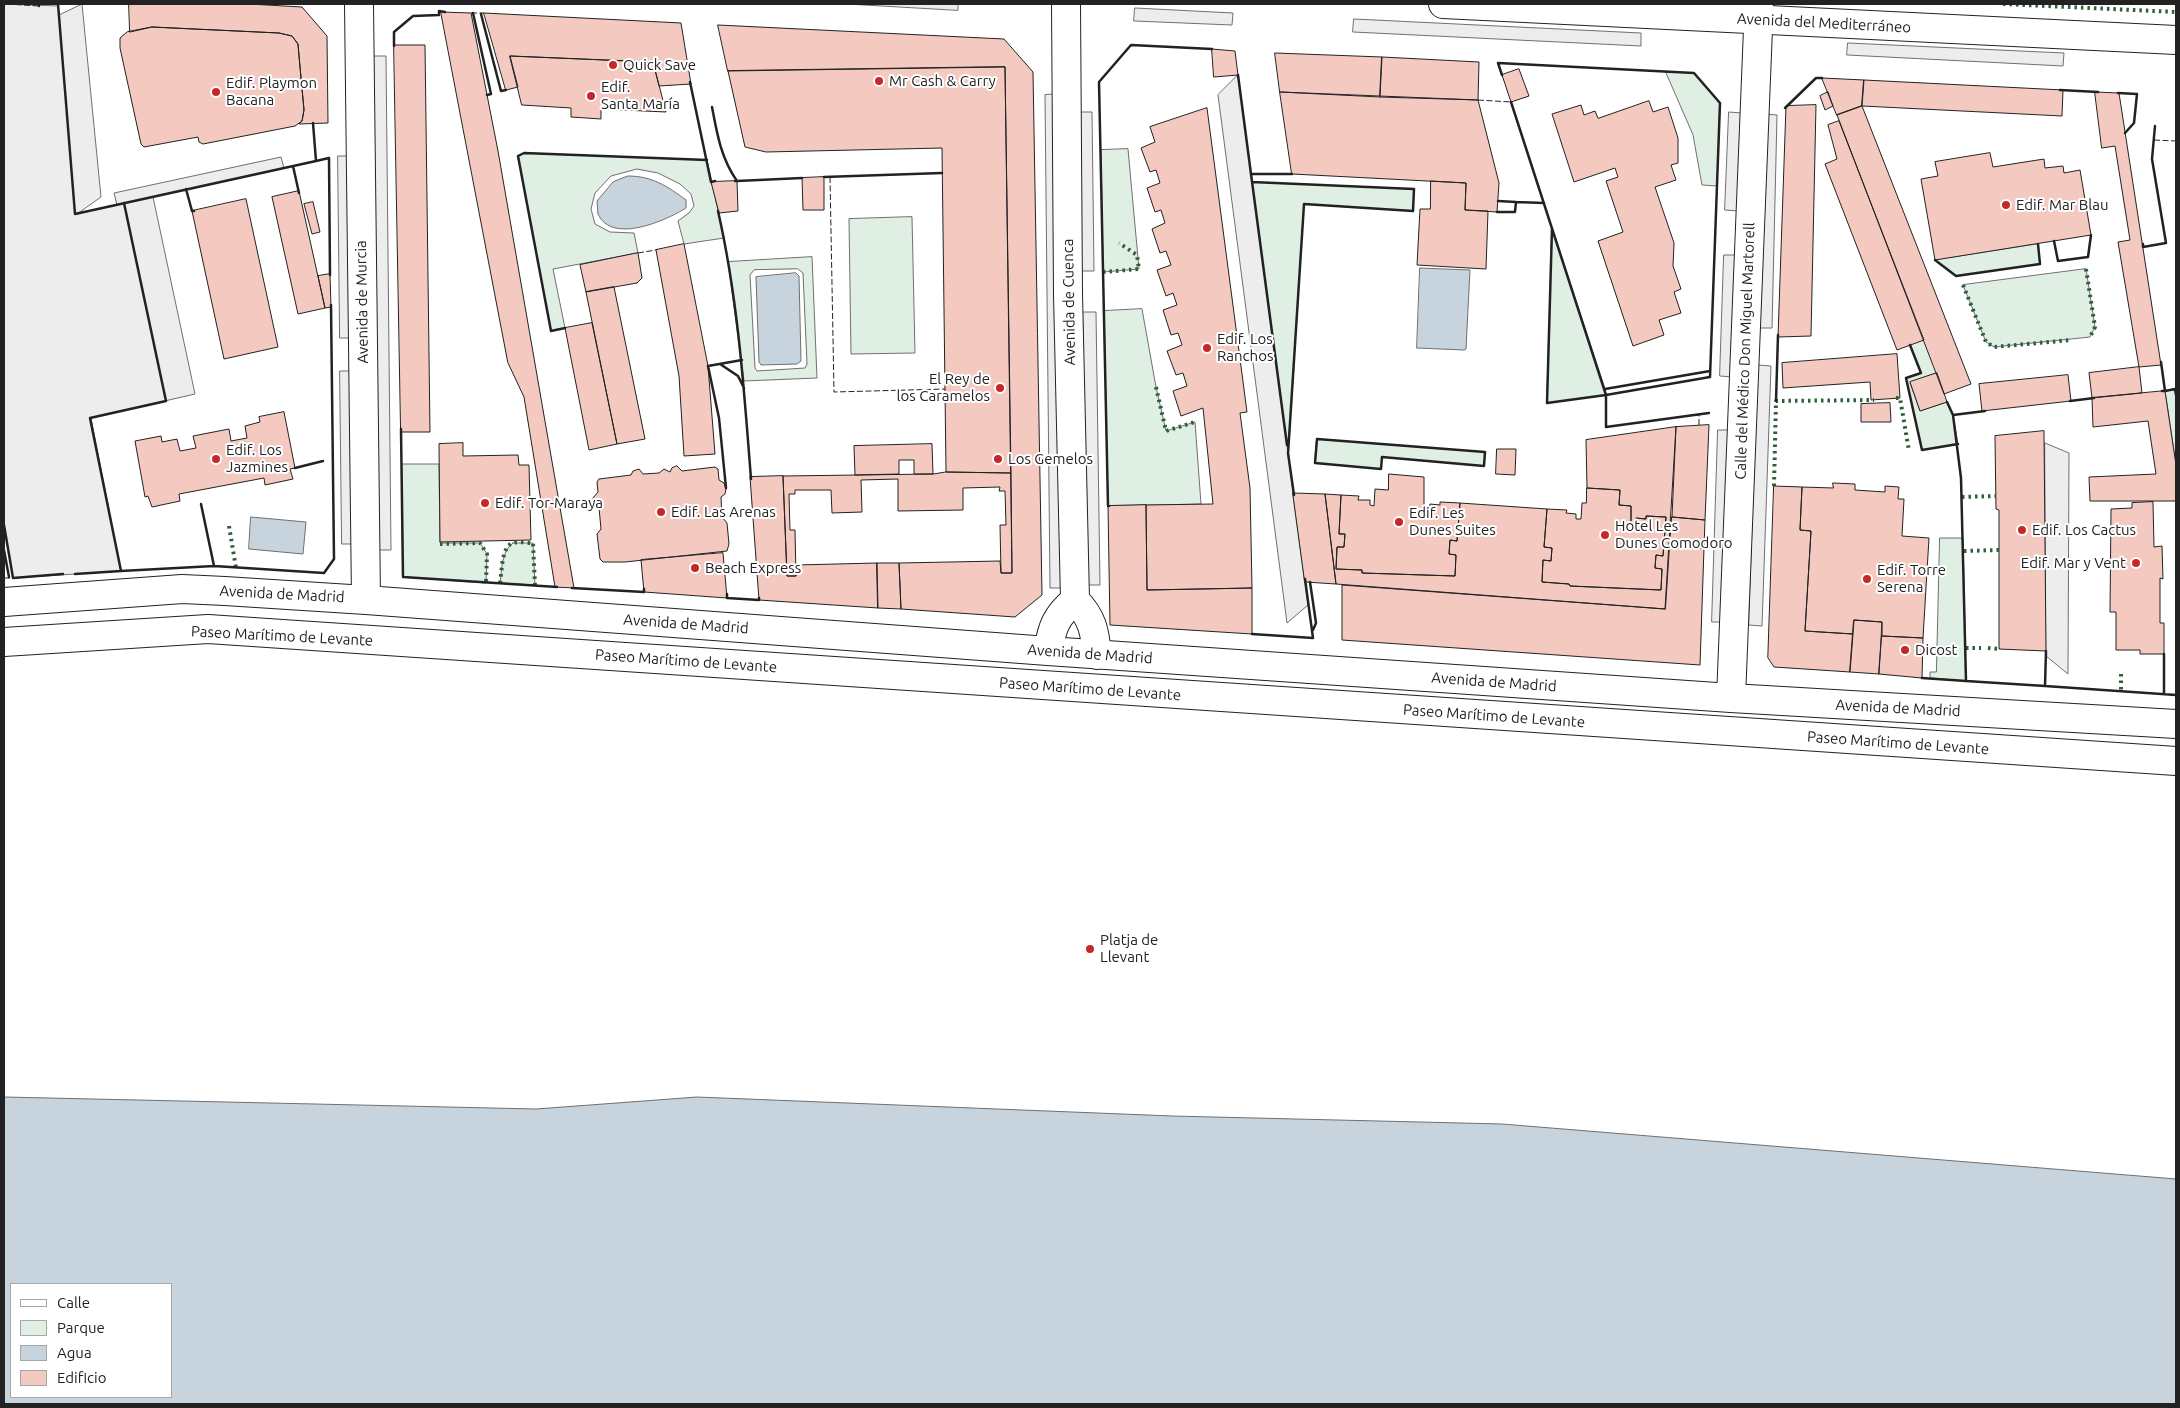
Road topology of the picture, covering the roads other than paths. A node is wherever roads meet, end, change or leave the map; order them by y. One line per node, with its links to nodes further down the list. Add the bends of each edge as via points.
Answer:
1 (358, 4): 6 (street, Avenida de Murcia)
2 (1066, 4): 7 (street, Avenida de Cuenca)
3 (1443, 4): 4 (street, Avenida del Mediterráneo)
4 (1759, 11): 5 (street, Avenida del Mediterráneo); 12 (street, Calle del Médico Don Miguel Martorell)
5 (2176, 40)
6 (366, 600): 8 (street, Avenida de Madrid, via 182,588); 10 (street, Avenida de Madrid)
7 (1075, 600): 10 (street, via 1061,612 1051,630); 11 (street, via 1086,611 1095,633)
8 (4, 602)
9 (4, 642): 14 (street, Paseo Marítimo de Levante, via 208,630)
10 (1048, 652): 11 (street, Avenida de Madrid)
11 (1097, 655): 12 (street, Avenida de Madrid)
12 (1731, 698): 13 (street, Avenida de Madrid)
13 (2176, 724)
14 (2176, 762)

